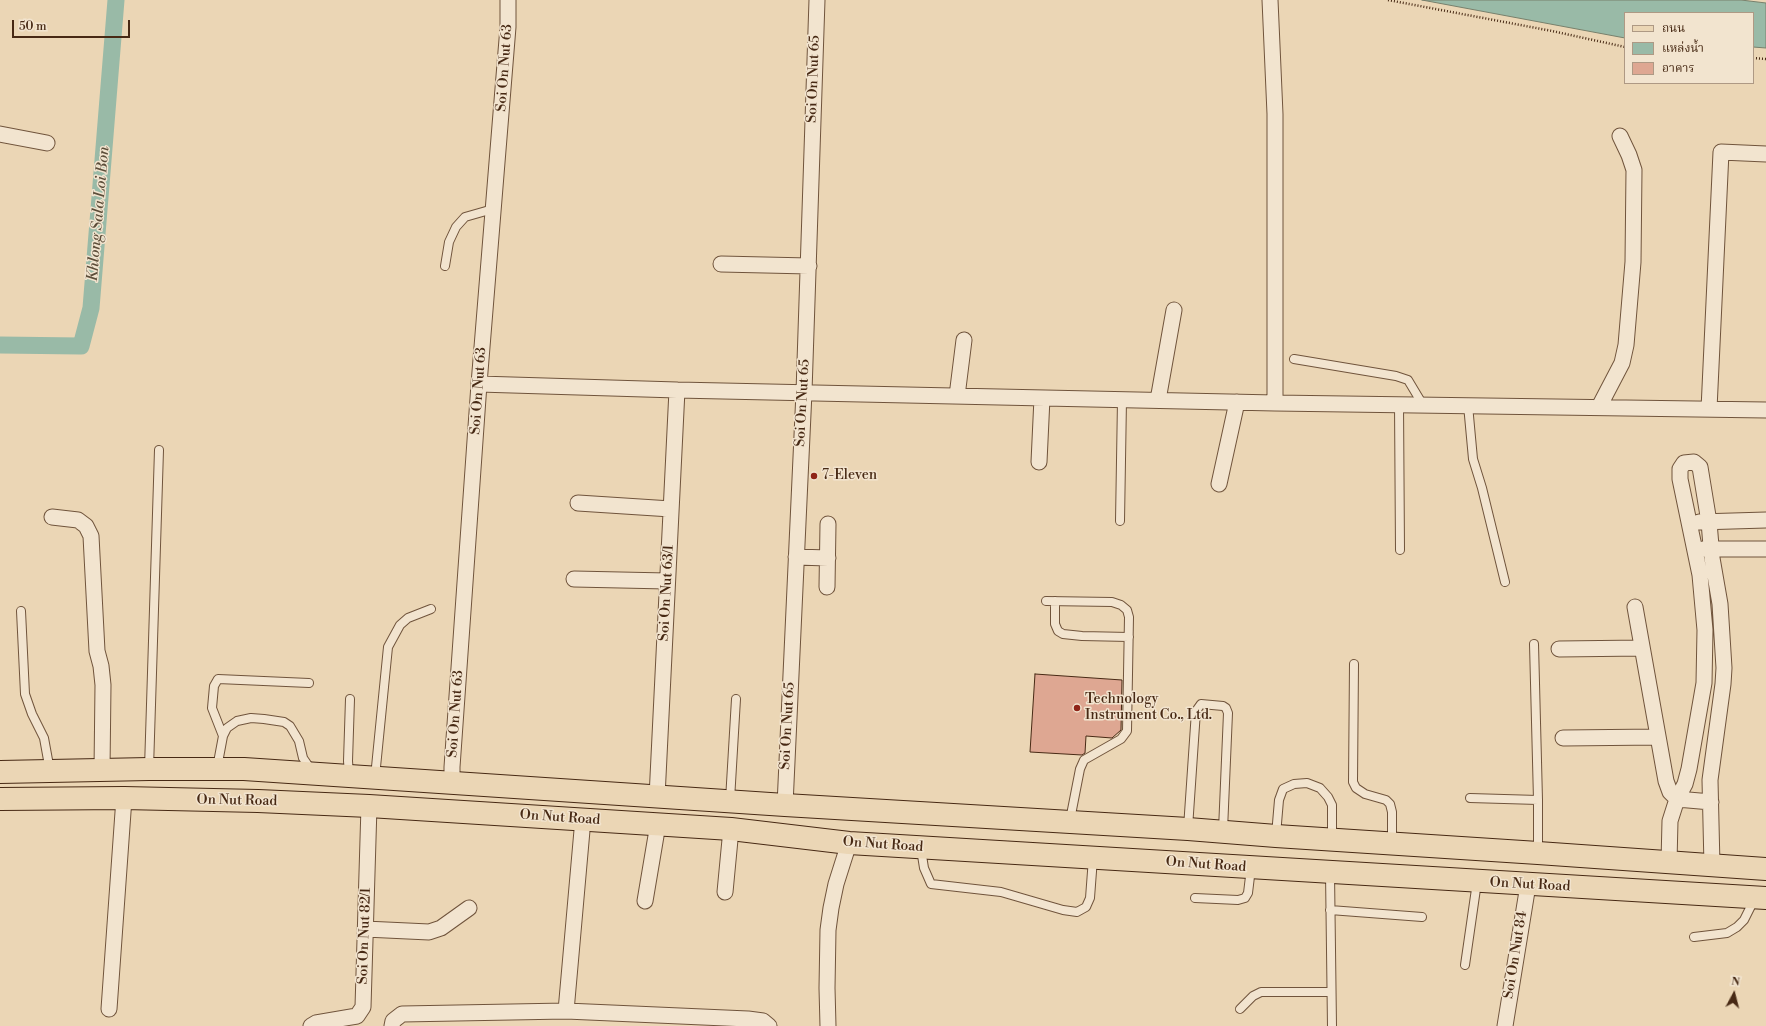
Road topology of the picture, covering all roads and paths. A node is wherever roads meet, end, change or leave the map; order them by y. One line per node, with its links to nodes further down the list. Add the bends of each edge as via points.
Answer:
1 (508, 0): 12 (street, Soi On Nut 63)
2 (817, 0): 15 (street, Soi On Nut 65)
3 (1270, 0): 27 (street, via 1274,114)
4 (1388, 0): 5 (path)
5 (1624, 47)
6 (1754, 58): 7 (path)
7 (1766, 59)
8 (0, 134): 10 (street)
9 (1620, 136): 31 (street, via 1634,170 1633,262 1626,345 1622,363)
10 (47, 143)
11 (1766, 154): 32 (street, via 1721,152)
12 (493, 209): 14 (lane, via 465,217 456,227 449,242); 19 (street, Soi On Nut 63)
13 (721, 264): 15 (street)
14 (445, 266)
15 (809, 266): 21 (street, Soi On Nut 65)
16 (1174, 310): 25 (street)
17 (964, 340): 22 (street)
18 (1294, 359): 29 (lane, via 1408,380)
19 (479, 384): 20 (street); 79 (street, Soi On Nut 63)
20 (677, 390): 21 (street); 38 (street, Soi On Nut 63/1)
21 (804, 392): 22 (street); 49 (street, Soi On Nut 65)
22 (957, 396): 23 (street)
23 (1042, 398): 24 (street); 35 (street)
24 (1122, 400): 25 (street); 41 (lane)
25 (1158, 400): 26 (street)
26 (1237, 402): 27 (street); 36 (street)
27 (1275, 403): 28 (street)
28 (1399, 404): 29 (street); 48 (lane)
29 (1423, 405): 30 (street)
30 (1468, 405): 31 (street); 53 (lane, via 1473,459)
31 (1599, 407): 32 (street)
32 (1709, 409): 33 (street)
33 (1766, 410)
34 (159, 450): 71 (lane)
35 (1039, 462)
36 (1219, 484)
37 (578, 503): 38 (street)
38 (671, 509): 52 (street, Soi On Nut 63/1)
39 (52, 517): 73 (street, via 78,520 86,526 91,536 97,651 103,685)
40 (1766, 520): 42 (street)
41 (1120, 521)
42 (1709, 522): 43 (street); 43 (street, via 1700,467 1694,462 1684,463 1680,469); 46 (street)
43 (1690, 523): 45 (street)
44 (828, 524): 50 (street)
45 (1695, 549): 46 (street); 64 (street, via 1703,605)
46 (1712, 549): 47 (street); 65 (street, via 1720,604)
47 (1766, 549)
48 (1400, 550)
49 (796, 557): 50 (street); 88 (street, Soi On Nut 65)
50 (828, 558): 54 (street)
51 (574, 579): 52 (street)
52 (667, 581): 80 (street, Soi On Nut 63/1)
53 (1505, 582)
54 (827, 587)
55 (1635, 607): 60 (street)
56 (431, 609): 78 (lane, via 408,618 400,625 388,647)
57 (21, 611): 75 (lane, via 25,694 44,738)
58 (1129, 637): 58 (lane, via 1063,634 1058,631 1050,601 1112,602 1121,605 1127,610); 91 (lane, via 1127,731 1121,739 1084,760)
59 (1534, 644): 85 (lane)
60 (1642, 648): 61 (street); 69 (street)
61 (1559, 649)
62 (1354, 664): 101 (lane, via 1353,782 1356,788 1365,794 1386,800 1390,804)
63 (309, 683): 68 (lane, via 218,679 214,686 212,708)
64 (1704, 683): 65 (street); 84 (street, via 1689,769 1685,784)
65 (1723, 684): 87 (street, via 1710,780)
66 (350, 699): 77 (lane)
67 (736, 699): 86 (lane)
68 (223, 736): 72 (lane); 76 (lane, via 227,728 238,721 258,718 284,722 290,726 299,741 303,758)
69 (1658, 737): 70 (street); 84 (street, via 1666,781)
70 (1563, 738)
71 (149, 769): 72 (main road, On Nut Road); 73 (main road, On Nut Road)
72 (217, 769): 76 (main road, On Nut Road)
73 (102, 770): 75 (main road, On Nut Road)
74 (0, 772): 75 (main road, On Nut Road)
75 (50, 772)
76 (313, 773): 77 (main road, On Nut Road)
77 (349, 775): 78 (main road, On Nut Road)
78 (375, 777): 79 (main road, On Nut Road)
79 (452, 782): 80 (main road, On Nut Road)
80 (657, 797): 86 (main road, On Nut Road)
81 (124, 798): 83 (main road, On Nut Road); 89 (main road, On Nut Road); 124 (street)
82 (1470, 798): 85 (lane)
83 (0, 799)
84 (1676, 799): 87 (street); 106 (street, via 1670,821)
85 (1538, 800): 103 (lane)
86 (730, 802): 88 (main road, On Nut Road)
87 (1711, 802): 107 (street)
88 (785, 805): 91 (main road, On Nut Road); 97 (main road)
89 (369, 806): 90 (main road, On Nut Road); 120 (street, Soi On Nut 82/1)
90 (583, 819): 92 (main road, On Nut Road); 126 (street)
91 (1070, 821): 93 (main road, On Nut Road)
92 (658, 824): 94 (main road, On Nut Road); 116 (street)
93 (1141, 826): 95 (main road, On Nut Road); 105 (main road)
94 (731, 829): 97 (main road, On Nut Road); 113 (street)
95 (1188, 829): 96 (main road, On Nut Road); 96 (lane, via 1196,711 1201,704 1223,706 1228,712)
96 (1223, 831): 98 (main road, On Nut Road)
97 (783, 835): 100 (main road, On Nut Road)
98 (1276, 836): 99 (main road, On Nut Road); 99 (lane, via 1279,800 1283,789 1294,784 1306,783 1320,788 1332,805)
99 (1332, 840): 101 (main road, On Nut Road)
100 (849, 843): 102 (main road, On Nut Road); 131 (street, via 831,908 828,930)
101 (1392, 844): 103 (main road, On Nut Road)
102 (921, 848): 104 (main road, On Nut Road); 104 (lane, via 924,868 931,884 1001,892 1078,912 1086,907 1090,898)
103 (1538, 853): 106 (main road, On Nut Road)
104 (1094, 857): 105 (main road, On Nut Road)
105 (1139, 860): 108 (main road, On Nut Road)
106 (1669, 862): 107 (main road, On Nut Road)
107 (1712, 866): 109 (main road, On Nut Road)
108 (1251, 868): 110 (main road, On Nut Road); 114 (lane, via 1248,894 1245,898)
109 (1766, 869)
110 (1330, 873): 111 (main road, On Nut Road); 118 (lane)
111 (1477, 882): 112 (main road, On Nut Road); 122 (lane)
112 (1528, 885): 115 (main road, On Nut Road); 133 (street, Soi On Nut 84)
113 (726, 892)
114 (1195, 898)
115 (1760, 898): 121 (lane, via 1744,920 1727,933)
116 (645, 901)
117 (469, 908): 120 (street, via 441,928 429,932)
118 (1330, 910): 119 (lane); 123 (lane)
119 (1422, 917)
120 (365, 929): 128 (street, Soi On Nut 82/1, via 363,1007 357,1016)
121 (1694, 937)
122 (1465, 965)
123 (1331, 992): 125 (lane, via 1261,992); 132 (lane)
124 (110, 1008)
125 (1240, 1009)
126 (566, 1011): 127 (street); 129 (street, via 402,1014 393,1021)
127 (667, 1021): 130 (street, via 755,1020 763,1021)
128 (310, 1026)
129 (392, 1026)
130 (769, 1026)
131 (828, 1026)
132 (1332, 1026)
133 (1505, 1026)

